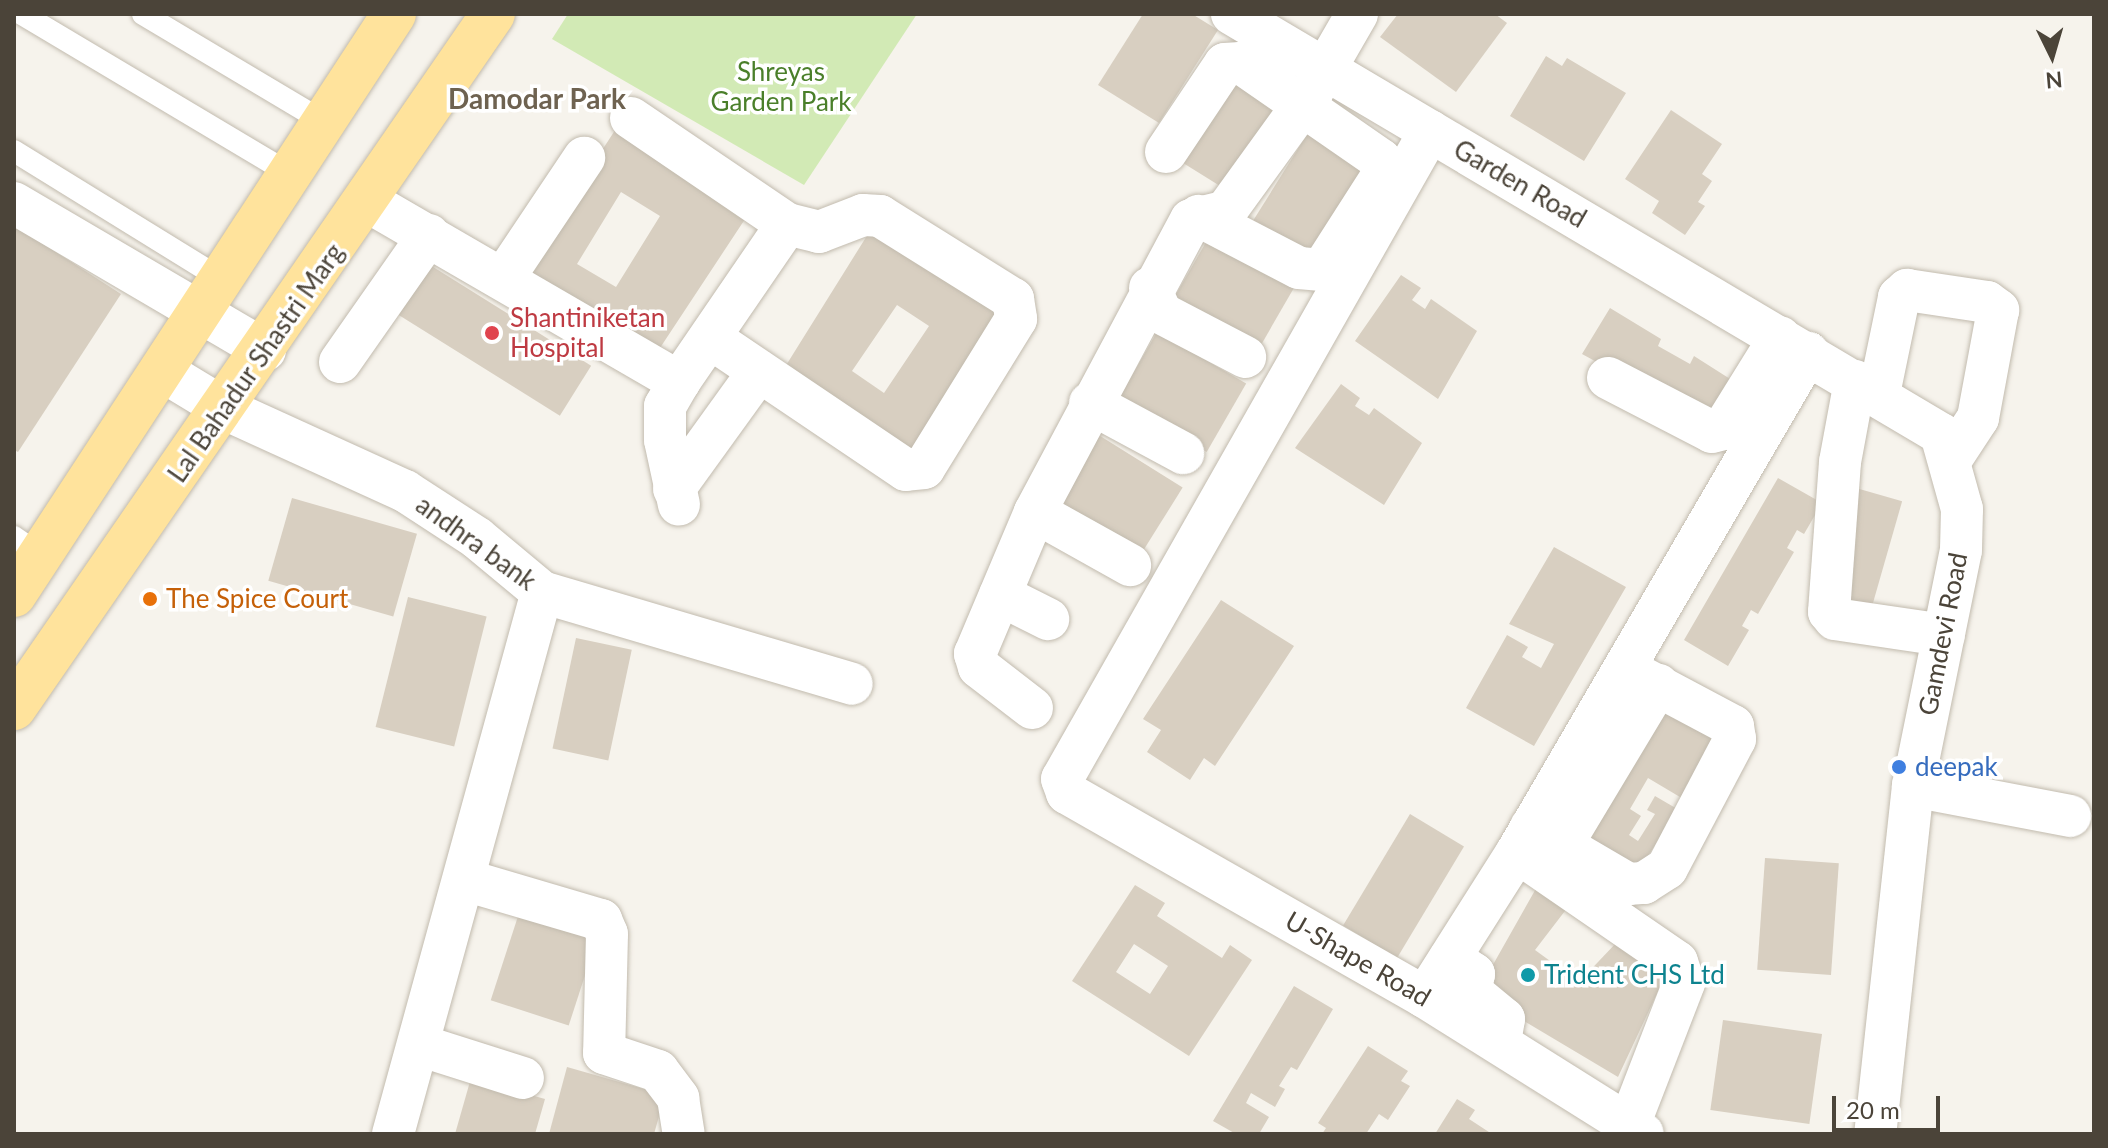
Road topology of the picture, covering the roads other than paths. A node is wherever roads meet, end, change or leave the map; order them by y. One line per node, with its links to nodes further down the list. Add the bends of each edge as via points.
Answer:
1 (22, 14): 17 (lane)
2 (143, 14): 12 (lane)
3 (394, 14): 12 (main road)
4 (493, 14): 18 (main road, Lal Bahadur Shastri Marg)
5 (1232, 14): 9 (street, Garden Road)
6 (1274, 14): 7 (street, via 1286,21)
7 (1302, 14)
8 (1357, 14): 9 (street)
9 (1325, 68): 10 (street); 13 (street, Garden Road)
10 (1304, 104): 15 (street, via 1241,63 1225,64); 20 (street, via 1226,211); 20 (street, via 1381,160 1382,176 1322,270 1299,268)
11 (631, 118): 21 (street)
12 (324, 122): 17 (main road)
13 (1430, 131): 28 (street, Garden Road); 59 (street, U-Shape Road, via 1062,779 1067,793)
14 (14, 151): 23 (lane)
15 (1166, 152)
16 (584, 158): 24 (street)
17 (290, 174): 23 (main road)
18 (367, 201): 22 (street); 29 (main road, Lal Bahadur Shastri Marg)
19 (14, 203): 26 (street)
20 (1199, 216): 25 (street, via 1191,220)
21 (787, 224): 27 (street); 32 (street, via 819,232 863,215 880,216 1013,299 1016,319 924,468 906,470)
22 (429, 235): 24 (street); 31 (street)
23 (221, 279): 26 (main road)
24 (503, 279): 35 (street)
25 (1150, 288): 30 (street, via 1161,313); 37 (street)
26 (197, 314): 29 (street); 33 (main road)
27 (710, 338): 32 (street); 35 (street)
28 (1794, 345): 34 (street, via 1723,429 1712,432); 36 (street, Gamdevi Road); 50 (street)
29 (265, 350): 38 (main road, Lal Bahadur Shastri Marg)
30 (1245, 357)
31 (340, 362)
32 (759, 371): 35 (street, via 677,498 665,406)
33 (164, 372): 38 (street, andhra bank); 43 (main road)
34 (1608, 378)
35 (679, 382)
36 (1873, 383): 39 (street); 39 (street, via 1899,297 1907,290 1987,302 1998,310); 41 (street, Gamdevi Road, via 1941,434); 49 (street, via 1840,462 1829,612 1835,619)
37 (1090, 403): 40 (street); 42 (street)
38 (225, 409): 45 (street, andhra bank, via 405,491 477,538); 52 (main road, Lal Bahadur Shastri Marg)
39 (1978, 413): 41 (street)
40 (1183, 453)
41 (1953, 456): 49 (street, Gamdevi Road, via 1962,509 1961,550)
42 (1035, 512): 44 (street); 47 (street)
43 (27, 546): 46 (main road)
44 (1130, 565)
45 (542, 592): 51 (street, andhra bank); 57 (street)
46 (14, 595)
47 (1000, 595): 48 (street); 53 (street, via 975,654 979,667)
48 (1048, 619)
49 (1944, 635): 54 (street, Gamdevi Road)
50 (1641, 676): 56 (street); 56 (street, via 1733,726 1735,739 1667,868 1644,883 1628,884)
51 (852, 684)
52 (14, 708)
53 (1032, 708)
54 (1913, 786): 55 (street); 66 (street, Gamdevi Road)
55 (2070, 816)
56 (1537, 841): 58 (street); 63 (street, via 1596,924 1677,962 1684,983)
57 (465, 880): 61 (street); 65 (street, via 601,920 607,934 604,1053 658,1071 678,1098)
58 (1450, 958): 59 (street); 60 (street, via 1474,974 1470,991 1475,999 1504,1019)
59 (1425, 997): 60 (street, U-Shape Road)
60 (1497, 1042): 63 (street, U-Shape Road)
61 (419, 1045): 62 (street); 64 (street)
62 (523, 1078)
63 (1636, 1130)
64 (393, 1134)
65 (684, 1134)
66 (1875, 1134)

